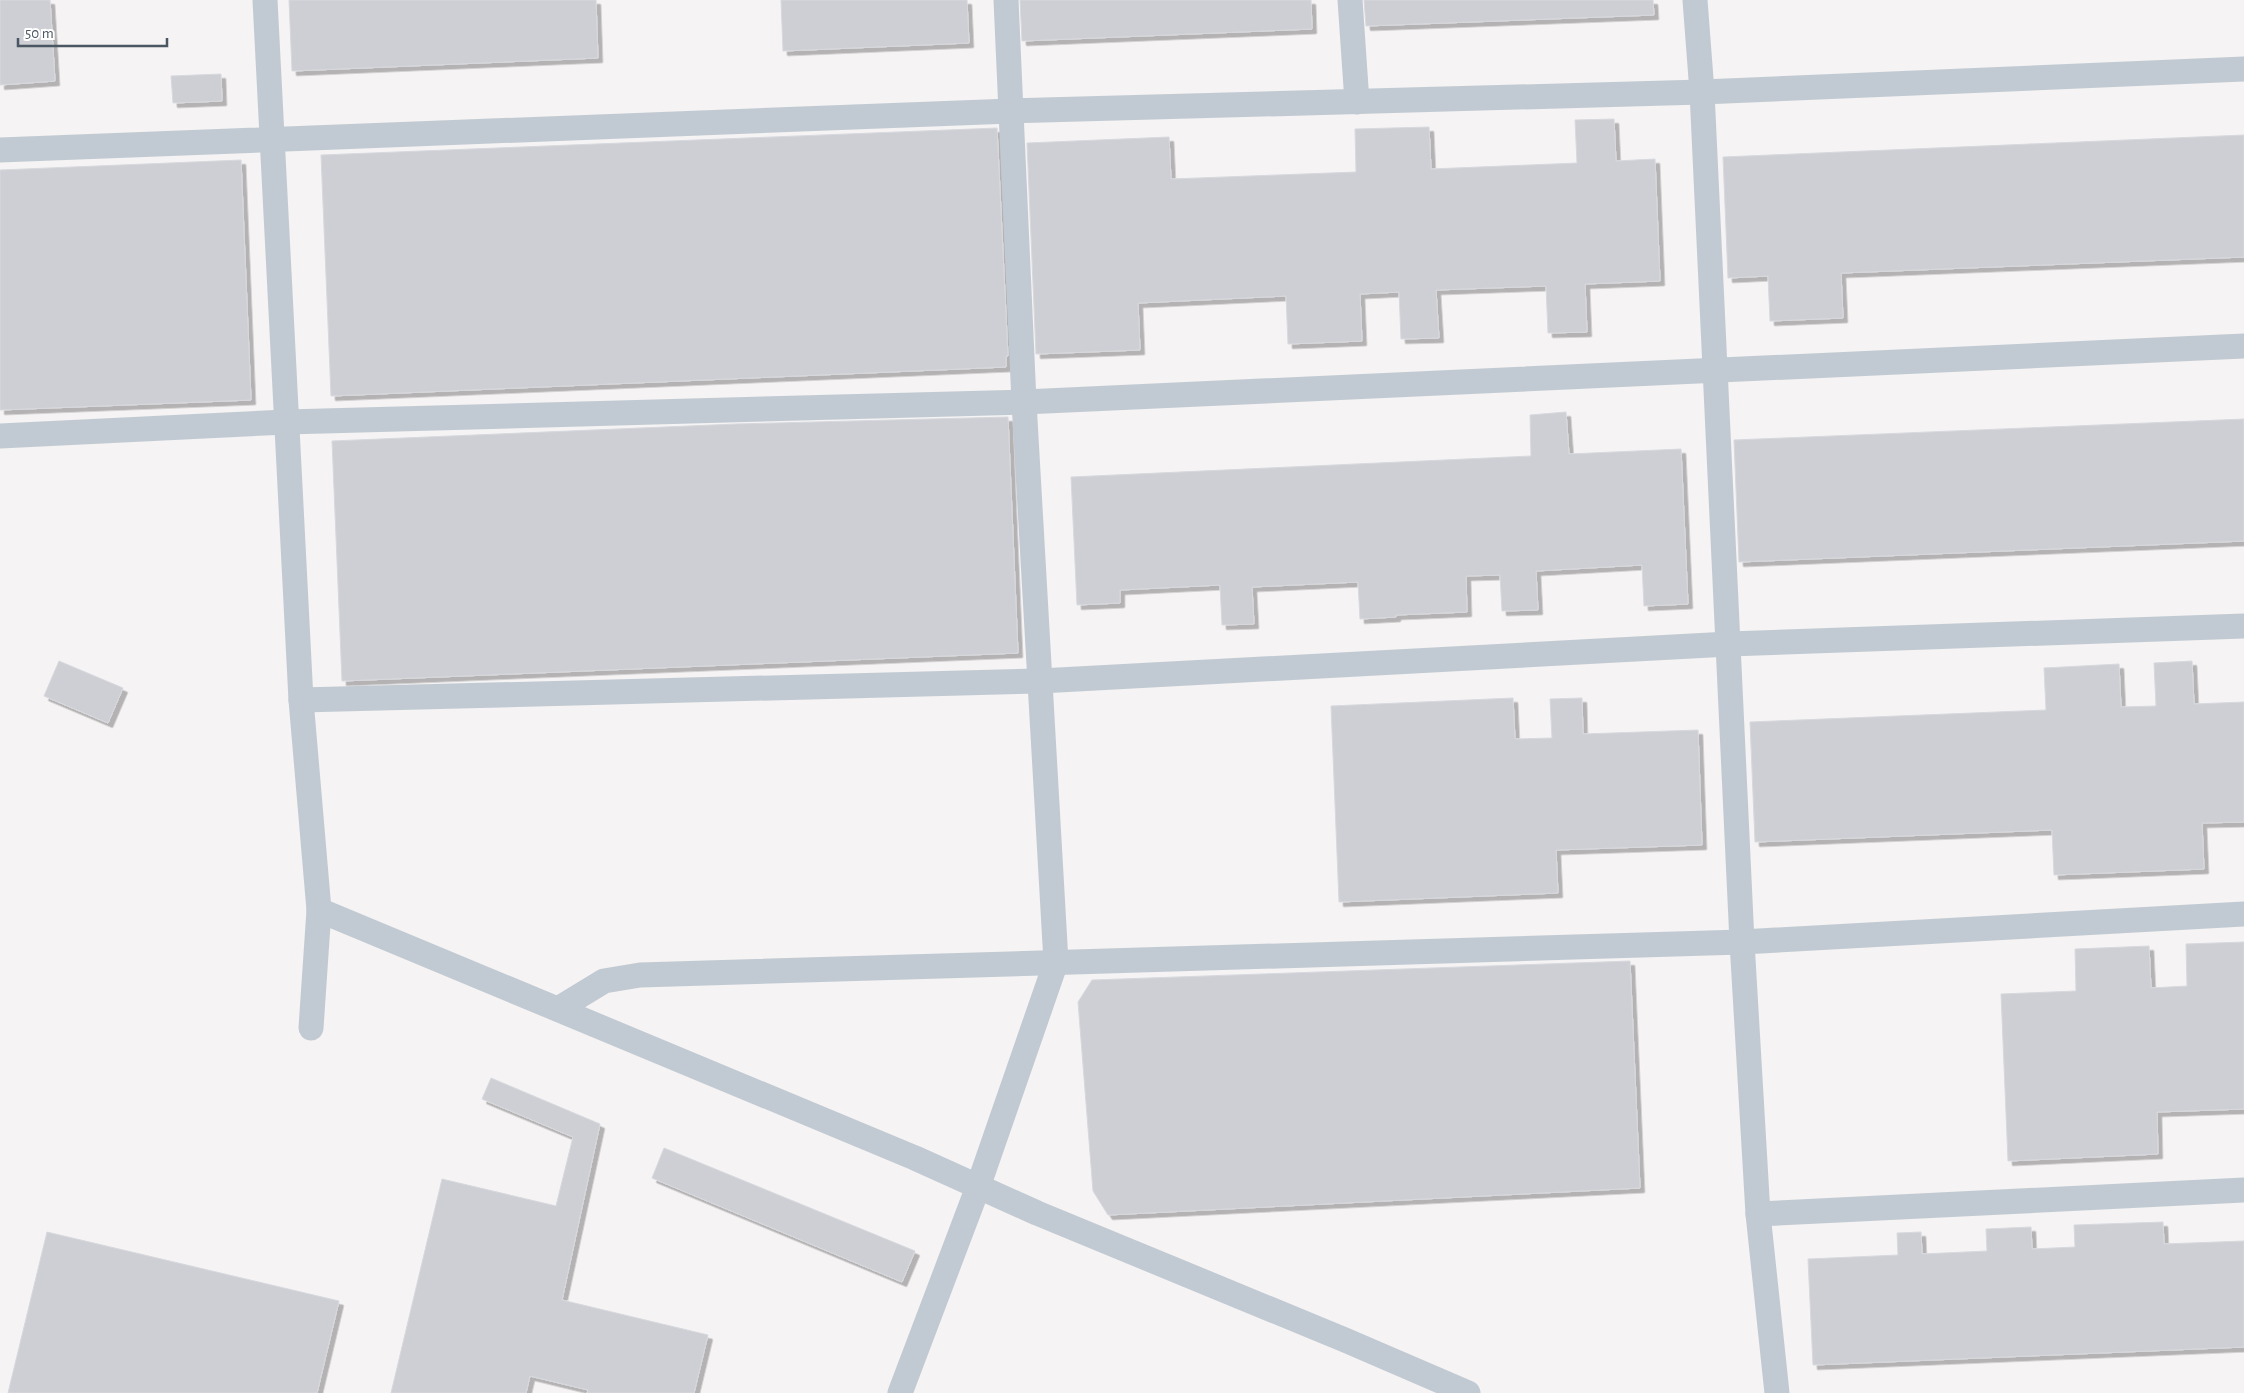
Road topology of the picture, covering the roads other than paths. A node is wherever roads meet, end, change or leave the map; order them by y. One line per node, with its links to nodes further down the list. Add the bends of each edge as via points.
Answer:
1 (265, 0): 9 (street)
2 (1006, 0): 8 (street)
3 (1350, 0): 7 (street)
4 (1695, 0): 6 (street)
5 (2244, 69): 6 (street)
6 (1702, 92): 7 (street); 12 (street)
7 (1357, 102): 8 (street)
8 (1011, 111): 9 (street); 13 (street)
9 (271, 139): 10 (street); 14 (street)
10 (0, 150)
11 (2244, 346): 12 (street)
12 (1716, 370): 13 (street); 17 (street)
13 (1024, 402): 14 (street); 18 (street)
14 (286, 422): 15 (street); 19 (street)
15 (0, 436)
16 (2244, 626): 17 (street)
17 (1729, 644): 18 (street); 22 (street)
18 (1040, 681): 19 (street); 23 (street)
19 (301, 700): 20 (street)
20 (319, 910): 24 (street); 25 (street)
21 (2244, 914): 22 (street)
22 (1742, 942): 23 (street); 28 (street)
23 (1056, 962): 24 (street, via 640,975 604,980); 26 (street)
24 (558, 1010): 26 (street)
25 (311, 1028)
26 (978, 1187): 29 (street); 30 (street)
27 (2244, 1190): 28 (street)
28 (1758, 1214): 31 (street)
29 (900, 1393)
30 (1468, 1393)
31 (1777, 1393)

